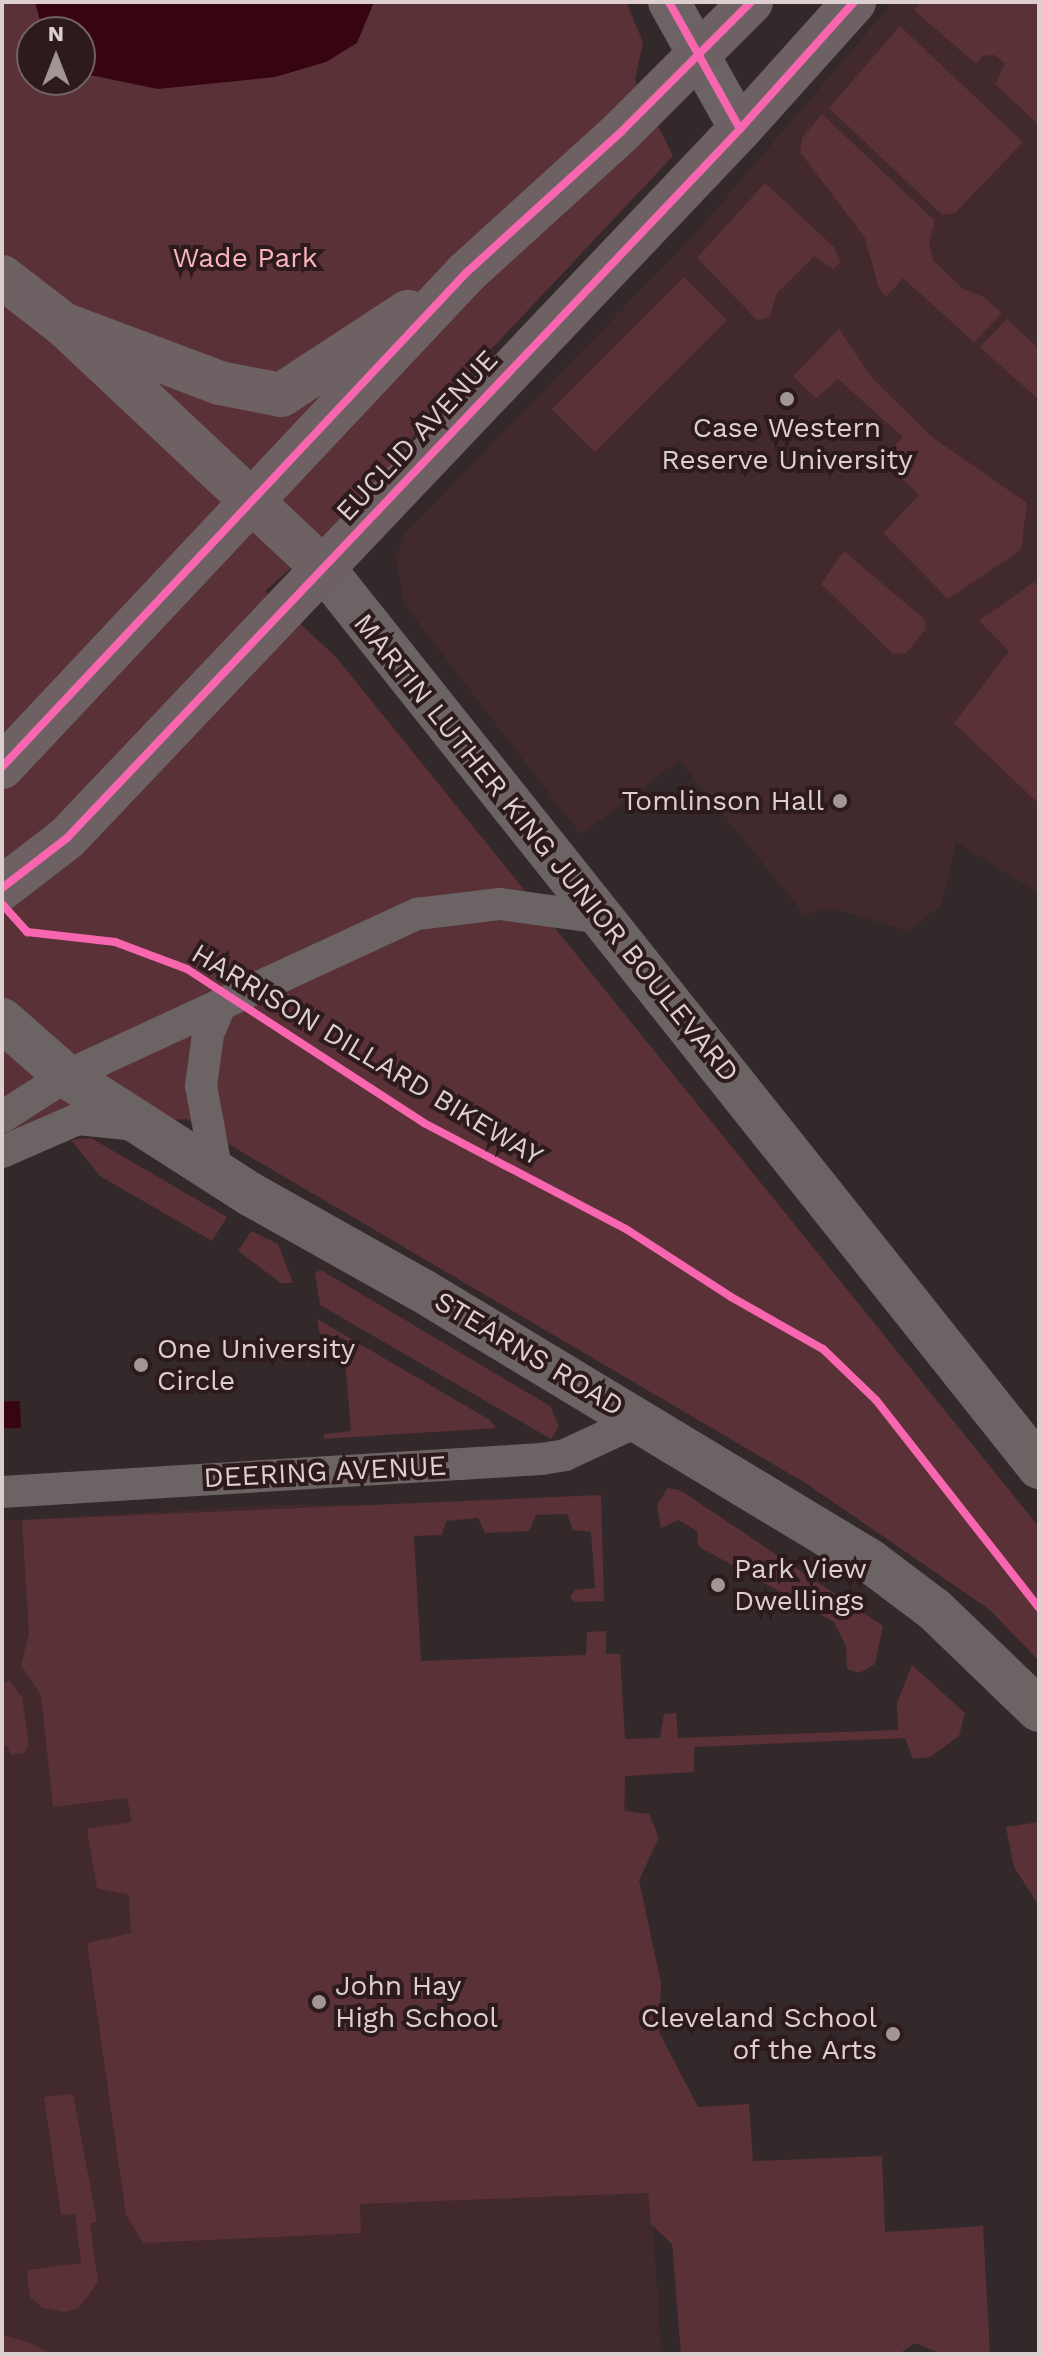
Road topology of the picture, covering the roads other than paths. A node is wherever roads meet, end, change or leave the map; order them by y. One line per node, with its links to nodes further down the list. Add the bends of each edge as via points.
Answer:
1 (669, 2): 4 (street)
2 (751, 2): 4 (main road)
3 (854, 2): 5 (main road, EUCLID AVENUE)
4 (698, 59): 5 (street); 6 (main road)
5 (740, 129): 10 (main road, EUCLID AVENUE)
6 (466, 273): 8 (main road, via 281,395 220,383); 9 (main road)
7 (2, 277): 8 (main road, MARTIN LUTHER KING JUNIOR BOULEVARD)
8 (63, 324): 9 (main road, MARTIN LUTHER KING JUNIOR BOULEVARD)
9 (249, 501): 10 (main road, MARTIN LUTHER KING JUNIOR BOULEVARD); 11 (main road)
10 (324, 569): 12 (main road, EUCLID AVENUE, via 67,838); 13 (main road, MARTIN LUTHER KING JUNIOR BOULEVARD)
11 (2, 767)
12 (2, 888)
13 (601, 918): 14 (street, via 500,904 417,914); 22 (main road, MARTIN LUTHER KING JUNIOR BOULEVARD)
14 (221, 1004): 16 (street); 20 (street, via 208,1034 201,1086)
15 (2, 1020): 16 (main road, STEARNS ROAD)
16 (66, 1076): 17 (street); 18 (main road, STEARNS ROAD)
17 (2, 1117)
18 (143, 1126): 19 (street, via 78,1119); 20 (main road, STEARNS ROAD)
19 (2, 1152)
20 (217, 1173): 21 (main road, STEARNS ROAD)
21 (640, 1420): 23 (street, DEERING AVENUE, via 565,1455 541,1459); 24 (main road, STEARNS ROAD, via 882,1570 935,1610)
22 (1039, 1467)
23 (2, 1492)
24 (1039, 1710)

